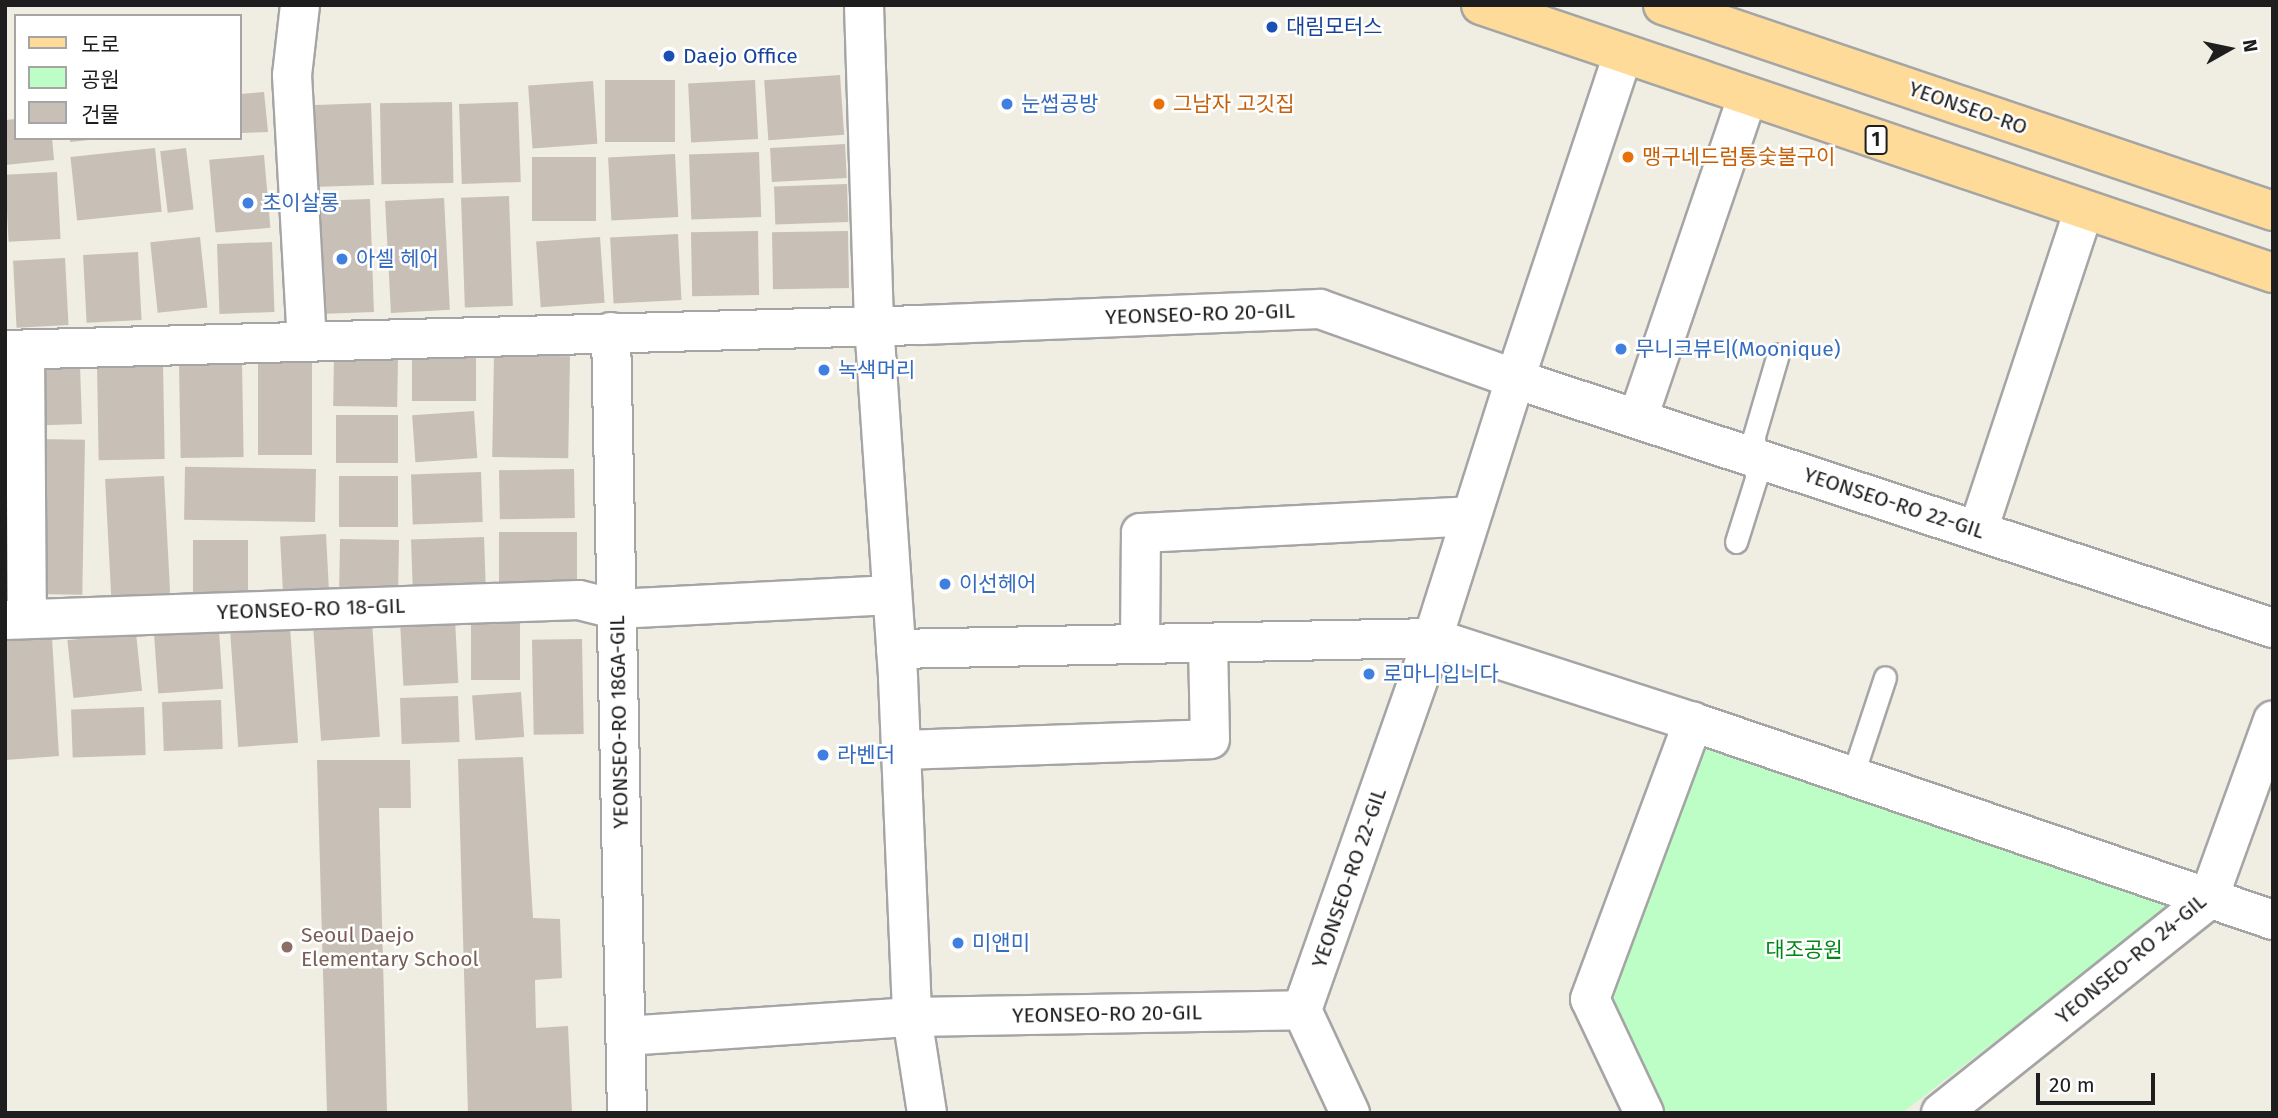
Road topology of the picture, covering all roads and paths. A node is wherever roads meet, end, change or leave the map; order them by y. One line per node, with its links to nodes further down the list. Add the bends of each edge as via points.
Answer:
1 (300, 5): 12 (street, via 292,75)
2 (864, 5): 10 (street)
3 (1481, 5): 5 (main road, 1)
4 (1663, 5): 8 (main road, YEONSEO-RO)
5 (1623, 55): 6 (main road, 1); 15 (street, YEONSEO-RO 22-GIL)
6 (1746, 97): 7 (main road, 1); 16 (street)
7 (2084, 210): 9 (main road, 1); 19 (street)
8 (2273, 211)
9 (2273, 274)
10 (874, 324): 11 (street, YEONSEO-RO 20-GIL); 15 (street, YEONSEO-RO 20-GIL, via 1320,309); 21 (street)
11 (611, 332): 12 (street); 22 (street, YEONSEO-RO 18GA-GIL)
12 (307, 342): 13 (street)
13 (15, 350): 23 (street)
14 (1778, 354): 17 (lane, via 1754,436)
15 (1515, 379): 16 (street, YEONSEO-RO 22-GIL); 18 (street, YEONSEO-RO 22-GIL)
16 (1637, 418): 17 (street, YEONSEO-RO 22-GIL)
17 (1756, 458): 19 (street, YEONSEO-RO 22-GIL); 20 (lane, via 1756,478)
18 (1471, 516): 25 (street, YEONSEO-RO 22-GIL); 27 (street, via 1141,533)
19 (1978, 530): 24 (street, YEONSEO-RO 22-GIL)
20 (1736, 542)
21 (892, 595): 22 (street, YEONSEO-RO 18-GIL); 28 (street)
22 (617, 609): 23 (street, YEONSEO-RO 18-GIL, via 579,600); 38 (street, YEONSEO-RO 18GA-GIL)
23 (16, 619)
24 (2273, 628)
25 (1433, 639): 26 (street); 31 (street); 36 (street, YEONSEO-RO 22-GIL)
26 (1208, 643): 27 (street); 32 (street, via 1210,739)
27 (1140, 645): 28 (street)
28 (896, 649): 32 (street)
29 (1885, 677): 33 (lane)
30 (2273, 720): 34 (street, YEONSEO-RO 24-GIL)
31 (1693, 722): 33 (street); 42 (street, via 1590,999)
32 (901, 750): 37 (street)
33 (1852, 777): 34 (street)
34 (2208, 900): 35 (street); 43 (street, YEONSEO-RO 24-GIL)
35 (2273, 920)
36 (1302, 1010): 37 (street, YEONSEO-RO 20-GIL); 41 (street)
37 (912, 1017): 38 (street, YEONSEO-RO 20-GIL); 40 (street)
38 (625, 1036): 39 (street, YEONSEO-RO 18GA-GIL)
39 (627, 1113)
40 (927, 1113)
41 (1350, 1113)
42 (1644, 1113)
43 (1941, 1113)

